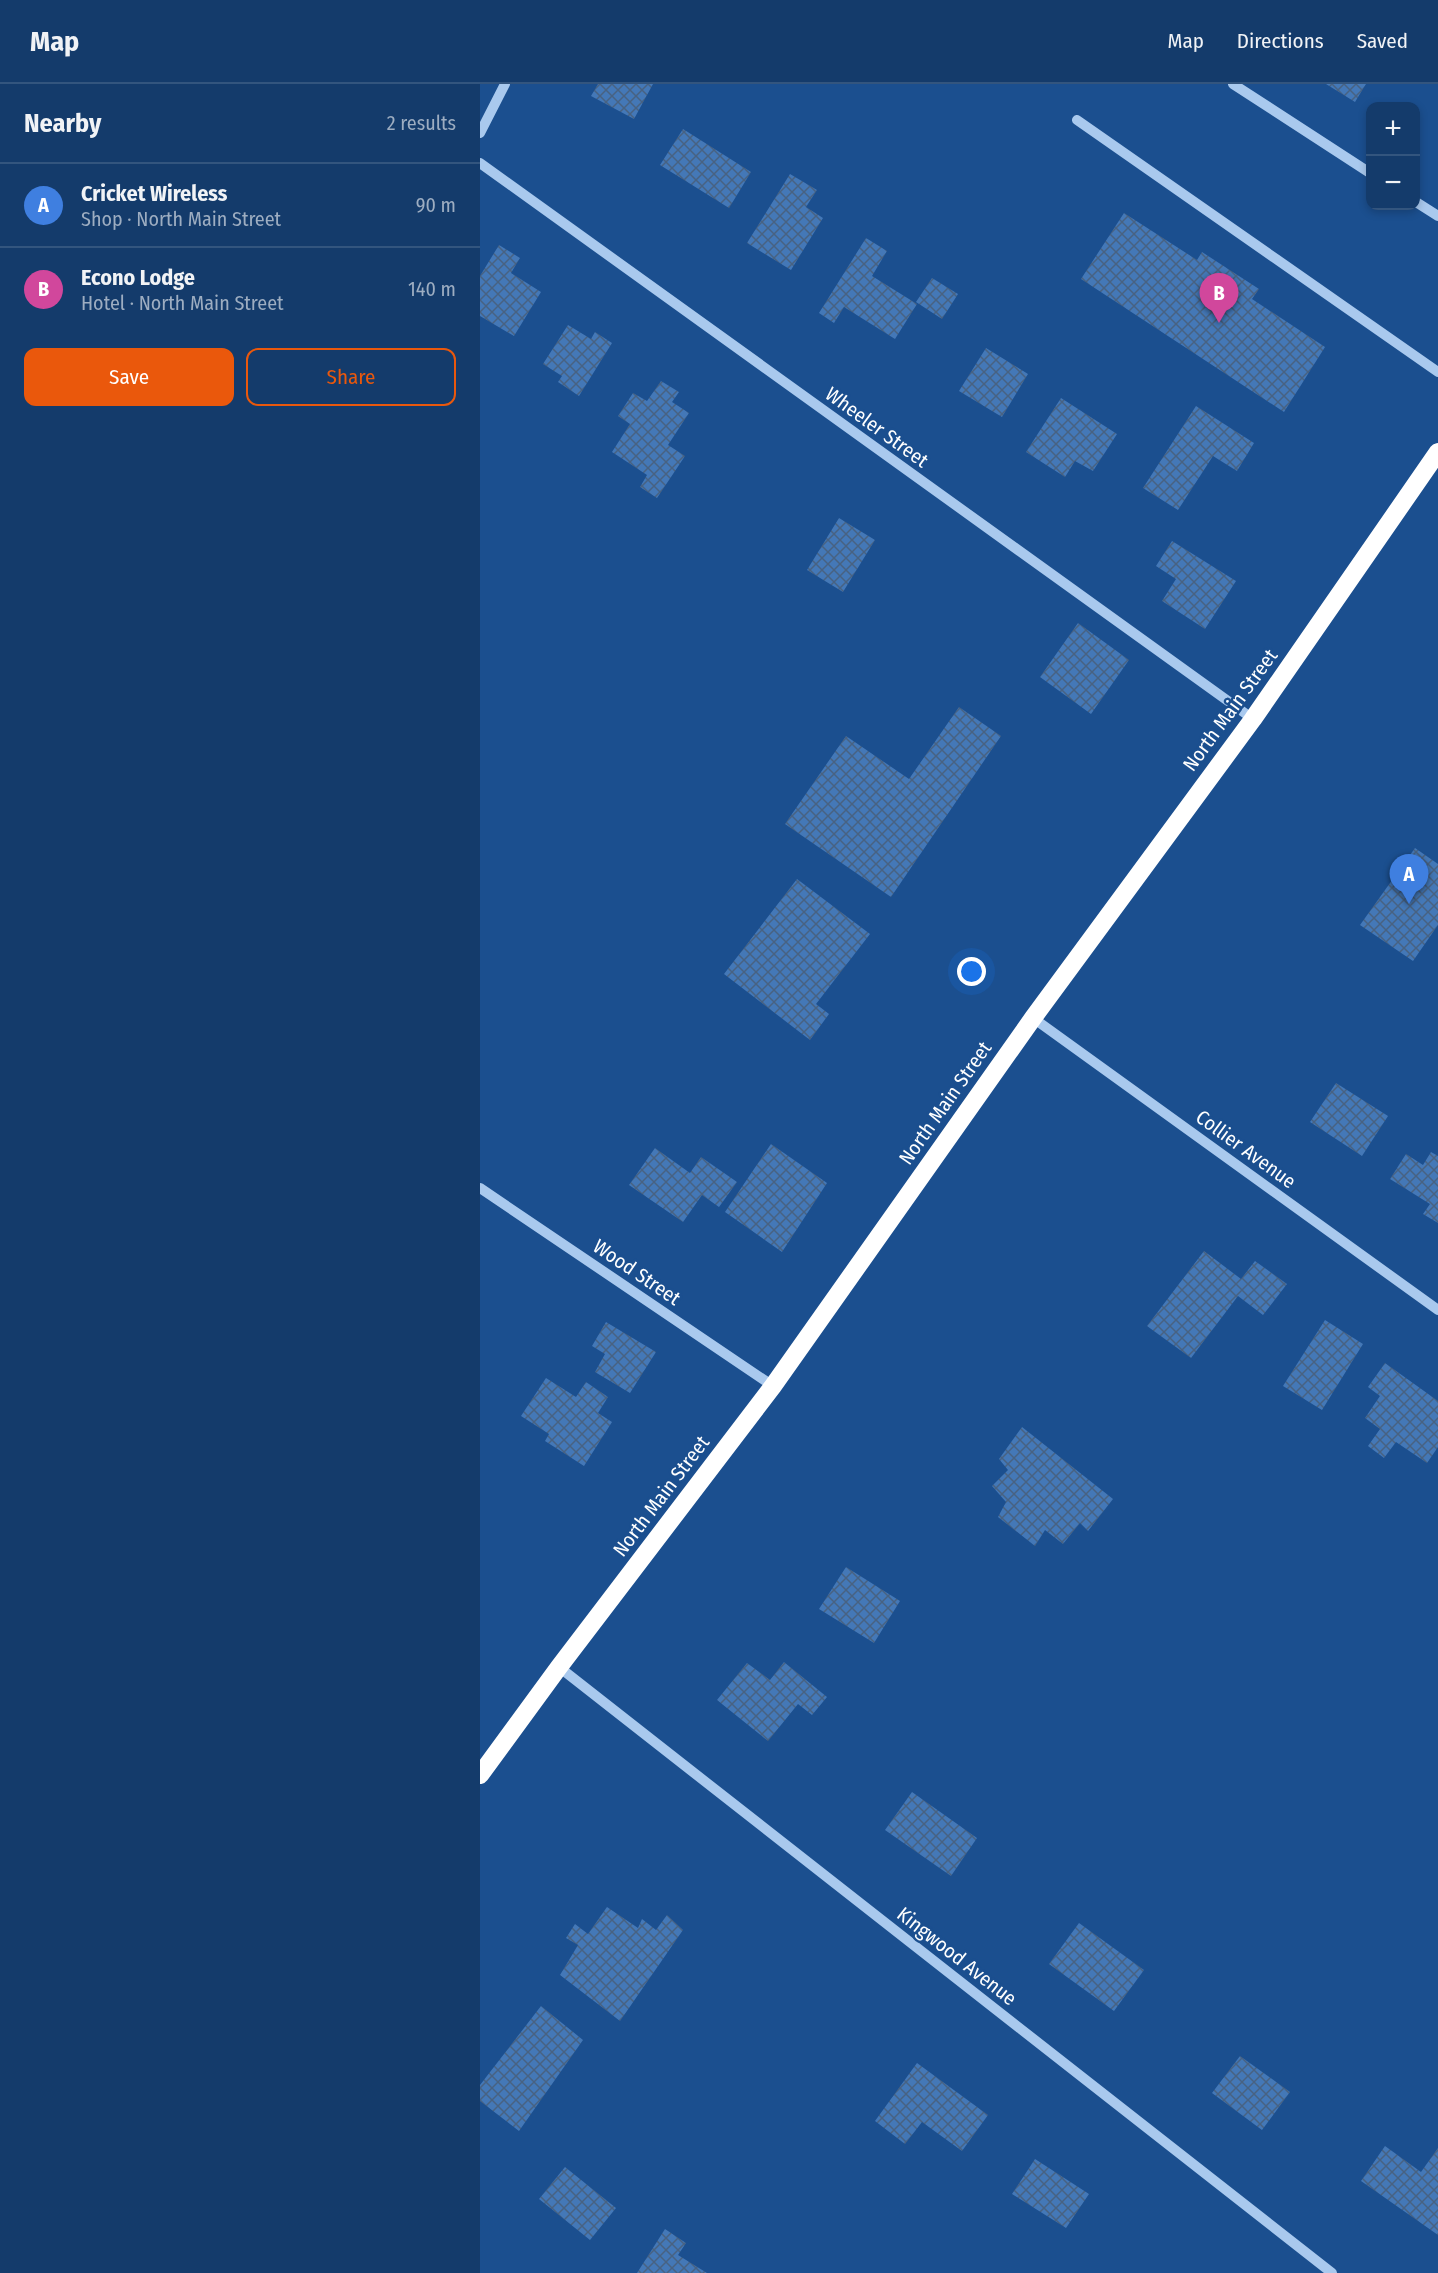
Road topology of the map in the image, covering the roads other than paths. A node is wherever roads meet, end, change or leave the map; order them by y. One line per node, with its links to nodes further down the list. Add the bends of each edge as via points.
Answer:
1 (504, 84): 4 (street)
2 (1233, 84): 6 (street)
3 (1077, 120): 9 (street)
4 (480, 133)
5 (480, 164): 11 (street, Wheeler Street)
6 (1366, 170)
7 (1420, 205): 8 (street)
8 (1438, 216)
9 (1438, 372)
10 (1438, 452): 11 (highway, North Main Street)
11 (1253, 719): 12 (highway, North Main Street)
12 (1033, 1018): 14 (street, Collier Avenue); 15 (highway, North Main Street)
13 (480, 1188): 15 (street, Wood Street)
14 (1438, 1310)
15 (773, 1386): 16 (highway, North Main Street)
16 (560, 1666): 17 (highway, North Main Street); 18 (street, Kingwood Avenue)
17 (480, 1775)
18 (1332, 2273)

